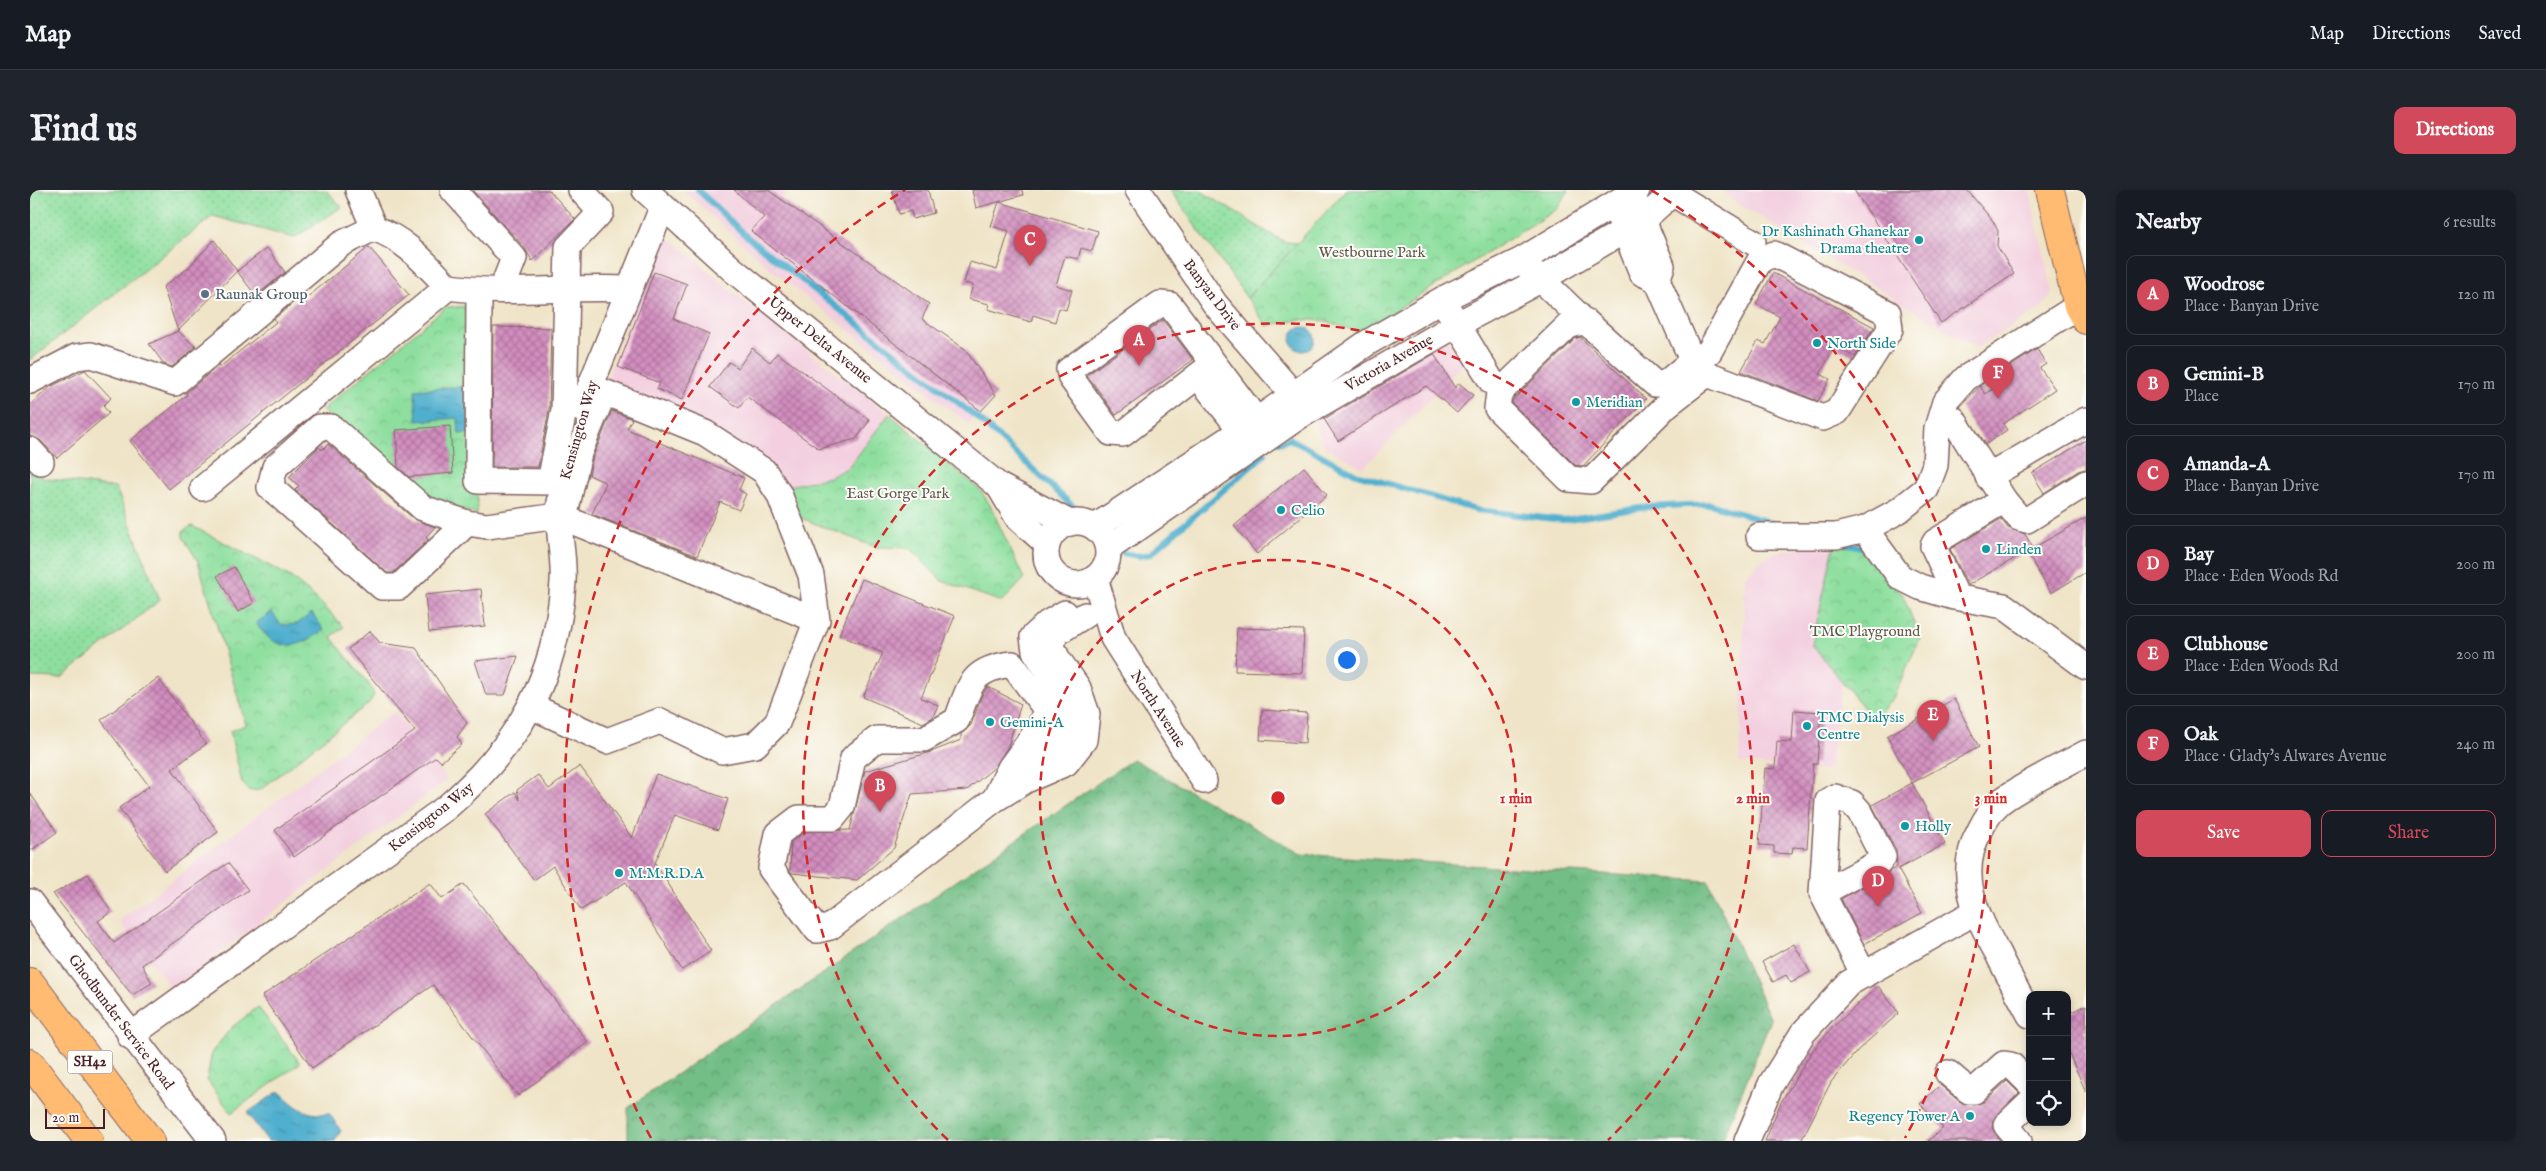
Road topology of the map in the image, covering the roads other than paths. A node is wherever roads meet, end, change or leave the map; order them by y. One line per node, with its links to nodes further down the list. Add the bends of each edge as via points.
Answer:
1 (358, 190): 11 (street)
2 (453, 190): 18 (street, via 514,258)
3 (581, 190): 16 (street, via 601,212 568,247)
4 (645, 190): 9 (street, Upper Delta Avenue)
5 (1138, 190): 29 (street, Banyan Drive, via 1216,304)
6 (2050, 190): 20 (main road)
7 (1674, 191): 10 (street, Victoria Avenue); 12 (street)
8 (1622, 195): 10 (street); 13 (street, Victoria Avenue)
9 (662, 208): 17 (street, Kensington Way); 36 (street, Upper Delta Avenue, via 732,269)
10 (1634, 224): 14 (street, Victoria Avenue); 26 (street, via 1642,274 1657,280)
11 (374, 228): 15 (street, via 411,248); 27 (street, via 341,244 175,383 91,354 76,357)
12 (1753, 242)
13 (1522, 260): 14 (street); 19 (street, Victoria Avenue)
14 (1540, 280): 21 (street); 22 (street, Victoria Avenue)
15 (448, 287): 18 (street); 37 (street)
16 (567, 288): 17 (street); 18 (street); 18 (street, via 564,410 550,482 478,481)
17 (629, 289): 39 (street, Kensington Way, via 590,387 564,477)
18 (490, 290)
19 (1442, 299): 22 (street); 23 (street, Victoria Avenue)
20 (2083, 310): 43 (street, via 1966,378 1946,402 1937,428 1935,465 1926,489 1898,511)
21 (1576, 313)
22 (1458, 324): 24 (street, Victoria Avenue); 28 (street)
23 (1367, 343): 24 (street); 29 (street, Victoria Avenue)
24 (1382, 368): 29 (street, Victoria Avenue)
25 (1205, 370): 25 (street, via 1123,434 1111,433 1070,378 1069,370 1160,304 1170,305); 32 (street)
26 (1696, 370): 26 (street, via 1823,418 1837,412 1890,329 1888,313 1774,254 1760,260); 26 (street, via 1656,384 1586,321 1568,326 1499,392 1497,408 1569,479 1591,481 1667,406)
27 (30, 381)
28 (1492, 382)
29 (1301, 403): 32 (street, Victoria Avenue)
30 (1953, 420): 33 (street)
31 (2086, 420): 33 (street)
32 (1255, 434): 34 (street, Victoria Avenue)
33 (1988, 477): 38 (street)
34 (1187, 480): 42 (street, Victoria Avenue); 46 (street, Victoria Avenue)
35 (2086, 483): 38 (street, via 2027,520 2019,518)
36 (999, 486): 41 (street, Upper Delta Avenue); 45 (street, Upper Delta Avenue, via 1018,518)
37 (203, 488)
38 (2004, 500): 48 (street, via 1933,546)
39 (558, 516): 40 (street, via 487,526); 54 (street, Kensington Way, via 563,580 554,645)
40 (468, 523): 40 (street, via 423,508 331,427 320,427 275,467 270,487 382,587 399,587)
41 (1070, 523): 42 (street, Upper Delta Avenue, via 1079,522); 45 (street, via 1056,531)
42 (1095, 528): 46 (street)
43 (1865, 529): 44 (street, via 1836,536); 48 (street, via 1900,576 1920,587)
44 (1759, 536)
45 (1047, 544): 49 (street, via 1050,568)
46 (1109, 548): 47 (street, via 1106,567)
47 (1095, 578): 49 (street, via 1086,584); 51 (street)
48 (1957, 597): 53 (street, via 2004,606)
49 (1078, 601): 51 (street, via 1089,624); 52 (street, via 1055,634); 52 (street, via 1027,642)
50 (817, 620): 50 (street, via 564,518 579,453 604,392 705,433 764,471 779,494 811,576); 54 (street, via 777,723 755,745 722,751 660,721 607,741)
51 (1112, 638): 56 (street, North Avenue)
52 (1048, 658): 57 (street, via 1066,699 1068,726 1026,780)
53 (2086, 667)
54 (532, 706): 64 (street, Kensington Way, via 504,751 447,808)
55 (2086, 753): 60 (street, via 2000,802 1987,818 1977,835 1968,874)
56 (1204, 781)
57 (995, 799): 57 (street, via 1010,768 1040,727 1046,709 1012,664 994,666 972,680 957,720 924,739 877,739 854,758 842,807 833,818 799,818 778,834 771,869 817,930 830,927)
58 (1822, 893): 61 (street)
59 (30, 902): 64 (street, Ghodbunder Service Road)
60 (1975, 912): 61 (street); 63 (street)
61 (1864, 975): 72 (street, via 1849,983 1803,1033 1770,1084)
62 (30, 982): 70 (main road, SH42)
63 (2026, 1008)
64 (130, 1036): 71 (street, Ghodbunder Service Road)
65 (30, 1063): 69 (main road)
66 (1948, 1073): 67 (street, via 1969,1091 1974,1091 2004,1064 2011,1065)
67 (2027, 1081)
68 (2026, 1106): 73 (street, via 2006,1125)
69 (89, 1141)
70 (150, 1141)
71 (212, 1141)
72 (1747, 1141)
73 (2019, 1141)

